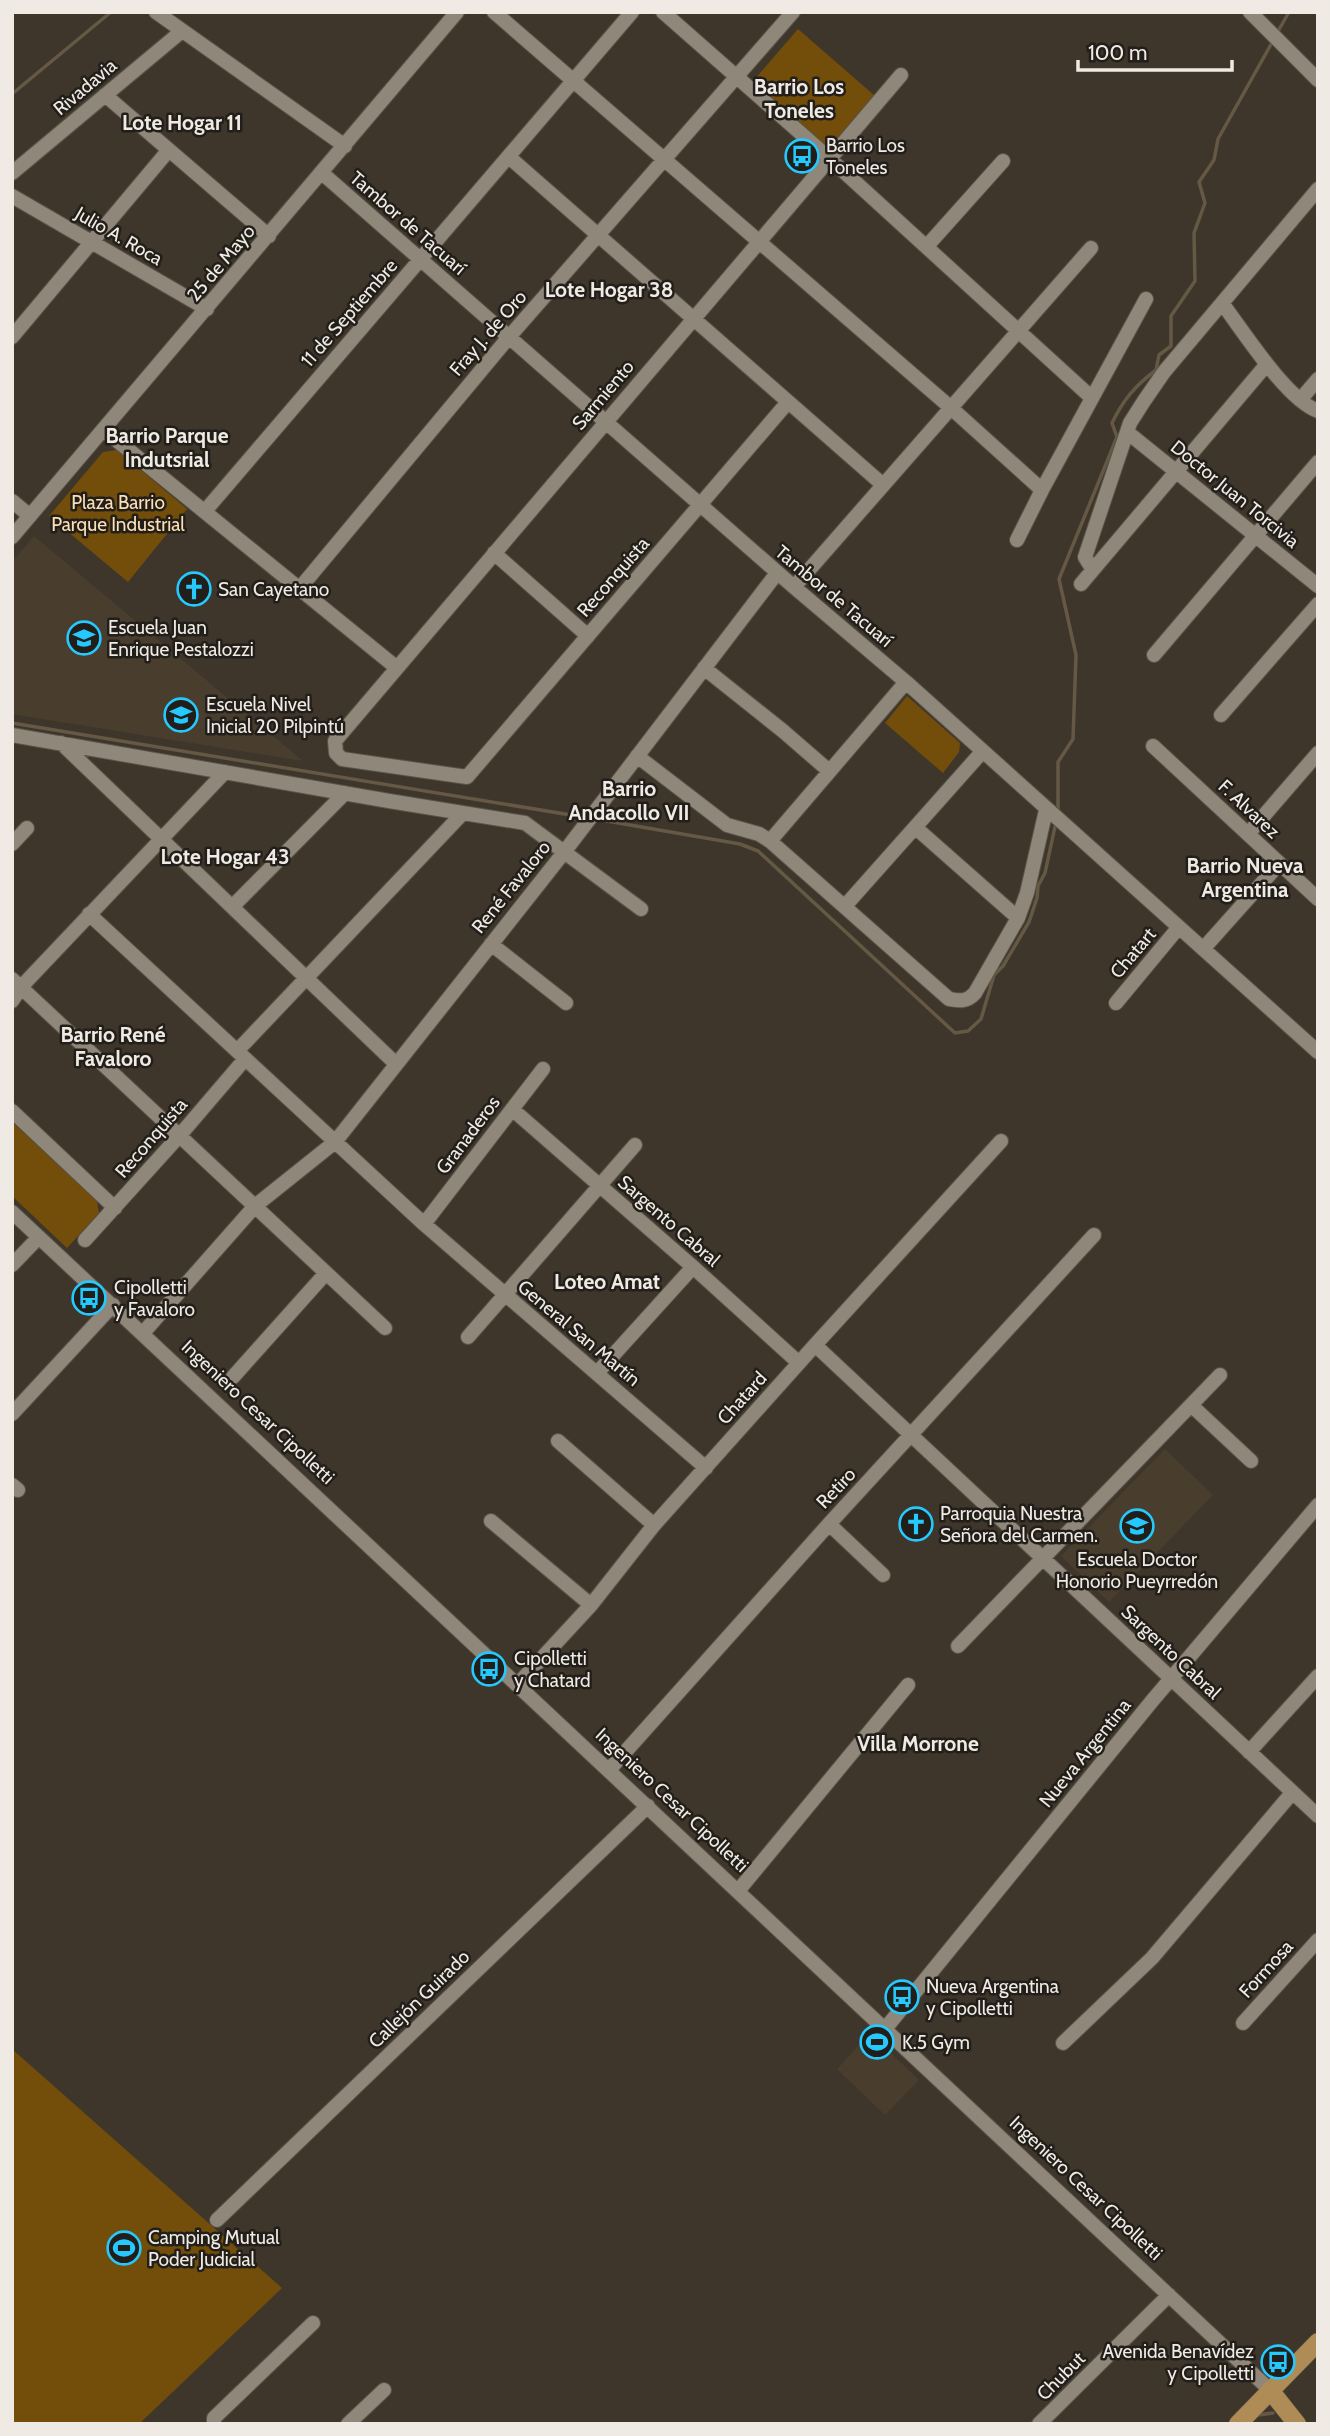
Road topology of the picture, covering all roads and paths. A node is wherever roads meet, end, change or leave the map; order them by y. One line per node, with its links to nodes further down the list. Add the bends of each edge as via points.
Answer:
1 (156, 12): 8 (street, Tambor de Tacuarí)
2 (457, 12): 14 (street, 25 de Mayo)
3 (494, 12): 12 (street)
4 (632, 12): 12 (street, 11 de Septiembre)
5 (663, 12): 10 (street)
6 (793, 12): 10 (street, Fray J. de Oro)
7 (1250, 12): 11 (street)
8 (182, 31): 13 (street, Rivadavia); 14 (street, Tambor de Tacuarí)
9 (901, 75): 17 (street, Sarmiento)
10 (737, 78): 17 (street); 18 (street, Fray J. de Oro)
11 (1318, 80)
12 (573, 82): 16 (street, 11 de Septiembre); 18 (street)
13 (105, 95): 15 (street); 20 (street, Rivadavia)
14 (345, 146): 21 (street, 25 de Mayo)
15 (168, 151): 24 (street); 26 (street)
16 (509, 157): 25 (street); 30 (street, 11 de Septiembre)
17 (830, 159): 27 (street, Sarmiento); 28 (street)
18 (665, 161): 25 (street, Fray J. de Oro); 27 (street)
19 (1003, 161): 28 (street)
20 (12, 173)
21 (322, 173): 24 (street, 25 de Mayo); 30 (street, Tambor de Tacuarí)
22 (1318, 189): 32 (street)
23 (12, 196): 26 (street, Julio A. Roca)
24 (269, 236): 33 (street, 25 de Mayo)
25 (599, 236): 34 (street); 37 (street, Fray J. de Oro)
26 (92, 242): 33 (street, Julio A. Roca); 36 (street)
27 (758, 242): 34 (street, Sarmiento); 43 (street)
28 (927, 246): 35 (street)
29 (1091, 248): 35 (street)
30 (420, 259): 37 (street, Tambor de Tacuarí); 54 (street, 11 de Septiembre)
31 (1146, 299): 40 (street)
32 (1222, 303): 38 (street); 47 (street, via 1164,372)
33 (207, 309): 46 (street, 25 de Mayo)
34 (693, 318): 42 (street); 45 (street, Sarmiento)
35 (1019, 329): 40 (street); 43 (street)
36 (12, 337)
37 (509, 337): 45 (street, Tambor de Tacuarí); 65 (street, Fray J. de Oro)
38 (1267, 364): 41 (street); 49 (street)
39 (1318, 379): 41 (street)
40 (1092, 398): 51 (street)
41 (1300, 400): 44 (street)
42 (788, 402): 50 (street); 53 (street, Reconquista)
43 (950, 407): 50 (street); 51 (street)
44 (1318, 411)
45 (605, 422): 53 (street, Tambor de Tacuarí); 59 (street, Sarmiento)
46 (104, 430): 54 (street); 55 (street, 25 de Mayo)
47 (1127, 432): 49 (street, Doctor Juan Torcivia); 60 (street, via 1085,557)
48 (1318, 462): 57 (street)
49 (1177, 472): 57 (street, Doctor Juan Torcivia); 60 (street)
50 (882, 484): 64 (street)
51 (1042, 490): 58 (street)
52 (12, 501): 55 (street)
53 (700, 505): 61 (street, Tambor de Tacuarí); 67 (street, Reconquista)
54 (205, 511): 65 (street)
55 (30, 516): 56 (street, 25 de Mayo)
56 (12, 537)
57 (1256, 537): 63 (street, Doctor Juan Torcivia); 68 (street)
58 (1017, 540)
59 (494, 553): 67 (street); 69 (street, Sarmiento)
60 (1093, 570): 62 (street)
61 (777, 573): 64 (street, Tambor de Tacuarí); 70 (street, René Favaloro)
62 (1081, 584)
63 (1318, 586)
64 (794, 587): 71 (street, Tambor de Tacuarí)
65 (300, 588): 69 (street)
66 (1318, 604): 72 (street)
67 (588, 636): 74 (street, Reconquista, via 467,777 342,759)
68 (1154, 655)
69 (397, 668): 74 (street, Sarmiento)
70 (704, 668): 79 (street, René Favaloro); 80 (street)
71 (906, 681): 77 (street, Tambor de Tacuarí); 80 (street)
72 (1222, 715)
73 (12, 735): 75 (street)
74 (335, 741)
75 (61, 742): 81 (street); 88 (street)
76 (1153, 746): 87 (street, F. Alvarez)
77 (982, 752): 83 (street, Tambor de Tacuarí); 86 (street)
78 (1318, 753): 87 (street)
79 (637, 756): 89 (street, via 727,825); 91 (street, René Favaloro)
80 (828, 770): 89 (street)
81 (225, 772): 82 (street); 88 (street)
82 (345, 793): 84 (street); 95 (street)
83 (1049, 812): 98 (street); 99 (street, Tambor de Tacuarí)
84 (463, 813): 91 (street, via 526,823); 102 (street, Reconquista)
85 (27, 828): 90 (street)
86 (916, 828): 94 (street); 98 (street)
87 (1248, 834): 92 (street, F. Alvarez)
88 (161, 839): 95 (street); 97 (street)
89 (770, 841): 94 (street)
90 (12, 844)
91 (565, 851): 96 (street); 100 (street, René Favaloro)
92 (1279, 864): 93 (street, F. Alvarez); 101 (street)
93 (1318, 900)
94 (845, 906): 98 (street, via 949,999 961,1001 975,993)
95 (232, 907): 102 (street)
96 (641, 909)
97 (89, 914): 103 (street); 108 (street, General San Martín)
98 (1018, 918)
99 (1179, 927): 101 (street, Tambor de Tacuarí); 106 (street, Chatart)
100 (491, 944): 105 (street); 109 (street, René Favaloro)
101 (1203, 949): 107 (street, Tambor de Tacuarí)
102 (306, 978): 108 (street, Reconquista); 109 (street)
103 (17, 983): 104 (street); 113 (street)
104 (12, 1001)
105 (566, 1003)
106 (1116, 1003)
107 (1318, 1052)
108 (241, 1055): 113 (street, Reconquista); 115 (street, General San Martín)
109 (396, 1064): 115 (street, René Favaloro)
110 (543, 1069): 111 (street, Granaderos)
111 (512, 1109): 117 (street, Sargento Cabral); 121 (street, Granaderos)
112 (12, 1111): 119 (street)
113 (180, 1135): 118 (street); 119 (street, Reconquista)
114 (1001, 1141): 133 (street, Chatard)
115 (335, 1142): 118 (street, René Favaloro); 121 (street, General San Martín)
116 (635, 1146): 117 (street)
117 (600, 1186): 126 (street, Sargento Cabral); 128 (street)
118 (255, 1206): 127 (street); 131 (street, René Favaloro)
119 (115, 1208): 124 (street, Reconquista)
120 (12, 1212): 123 (street, Ingeniero Cesar Cipolletti)
121 (424, 1224): 128 (street, General San Martín)
122 (1094, 1234): 140 (street, Retiro)
123 (39, 1237): 125 (street); 129 (street, Ingeniero Cesar Cipolletti)
124 (85, 1240)
125 (12, 1265)
126 (693, 1267): 134 (street, Sargento Cabral); 135 (street)
127 (326, 1273): 130 (street); 137 (street)
128 (504, 1295): 132 (street); 135 (street, General San Martín)
129 (113, 1305): 131 (street, Ingeniero Cesar Cipolletti); 139 (street)
130 (385, 1328)
131 (143, 1333): 154 (street, Ingeniero Cesar Cipolletti)
132 (468, 1337)
133 (815, 1345): 134 (street, Chatard); 140 (street, Sargento Cabral)
134 (799, 1363): 143 (street, Chatard)
135 (597, 1373): 143 (street, General San Martín)
136 (1220, 1375): 138 (street)
137 (233, 1377)
138 (1191, 1405): 142 (street); 148 (street)
139 (12, 1414)
140 (911, 1434): 146 (street, Retiro); 148 (street, Sargento Cabral)
141 (558, 1441): 147 (street)
142 (1251, 1461)
143 (706, 1468): 147 (street, Chatard)
144 (1318, 1505): 153 (street, Nueva Argentina)
145 (491, 1521): 150 (street)
146 (829, 1524): 149 (street); 157 (street, Retiro)
147 (654, 1525): 150 (street, Chatard)
148 (1043, 1558): 151 (street); 153 (street, Sargento Cabral)
149 (883, 1575)
150 (591, 1605): 154 (street, Chatard)
151 (958, 1646)
152 (1318, 1676): 156 (street)
153 (1171, 1678): 156 (street, Sargento Cabral); 164 (street, Nueva Argentina)
154 (518, 1684): 157 (street, Ingeniero Cesar Cipolletti)
155 (908, 1685): 161 (street)
156 (1249, 1752): 158 (street, Sargento Cabral)
157 (609, 1770): 159 (street, Ingeniero Cesar Cipolletti)
158 (1292, 1793): 160 (street, Sargento Cabral); 165 (street, via 1152,1958)
159 (648, 1806): 161 (street, Ingeniero Cesar Cipolletti); 166 (street, Callejón Guirado)
160 (1318, 1816)
161 (738, 1891): 164 (street, Ingeniero Cesar Cipolletti)
162 (1318, 1940): 163 (street, Formosa)
163 (1243, 2023)
164 (885, 2028): 167 (street, Ingeniero Cesar Cipolletti)
165 (1063, 2043)
166 (217, 2220)
167 (1169, 2295): 171 (street, Ingeniero Cesar Cipolletti); 174 (street, Chubut)
168 (313, 2323): 172 (street, via 214,2418)
169 (1318, 2342): 171 (main road)
170 (384, 2390): 173 (street)
171 (1270, 2390): 175 (main road); 176 (main road, Ingeniero Cesar Cipolletti)
172 (214, 2424)
173 (348, 2424)
174 (1038, 2424)
175 (1238, 2424)
176 (1297, 2424)

